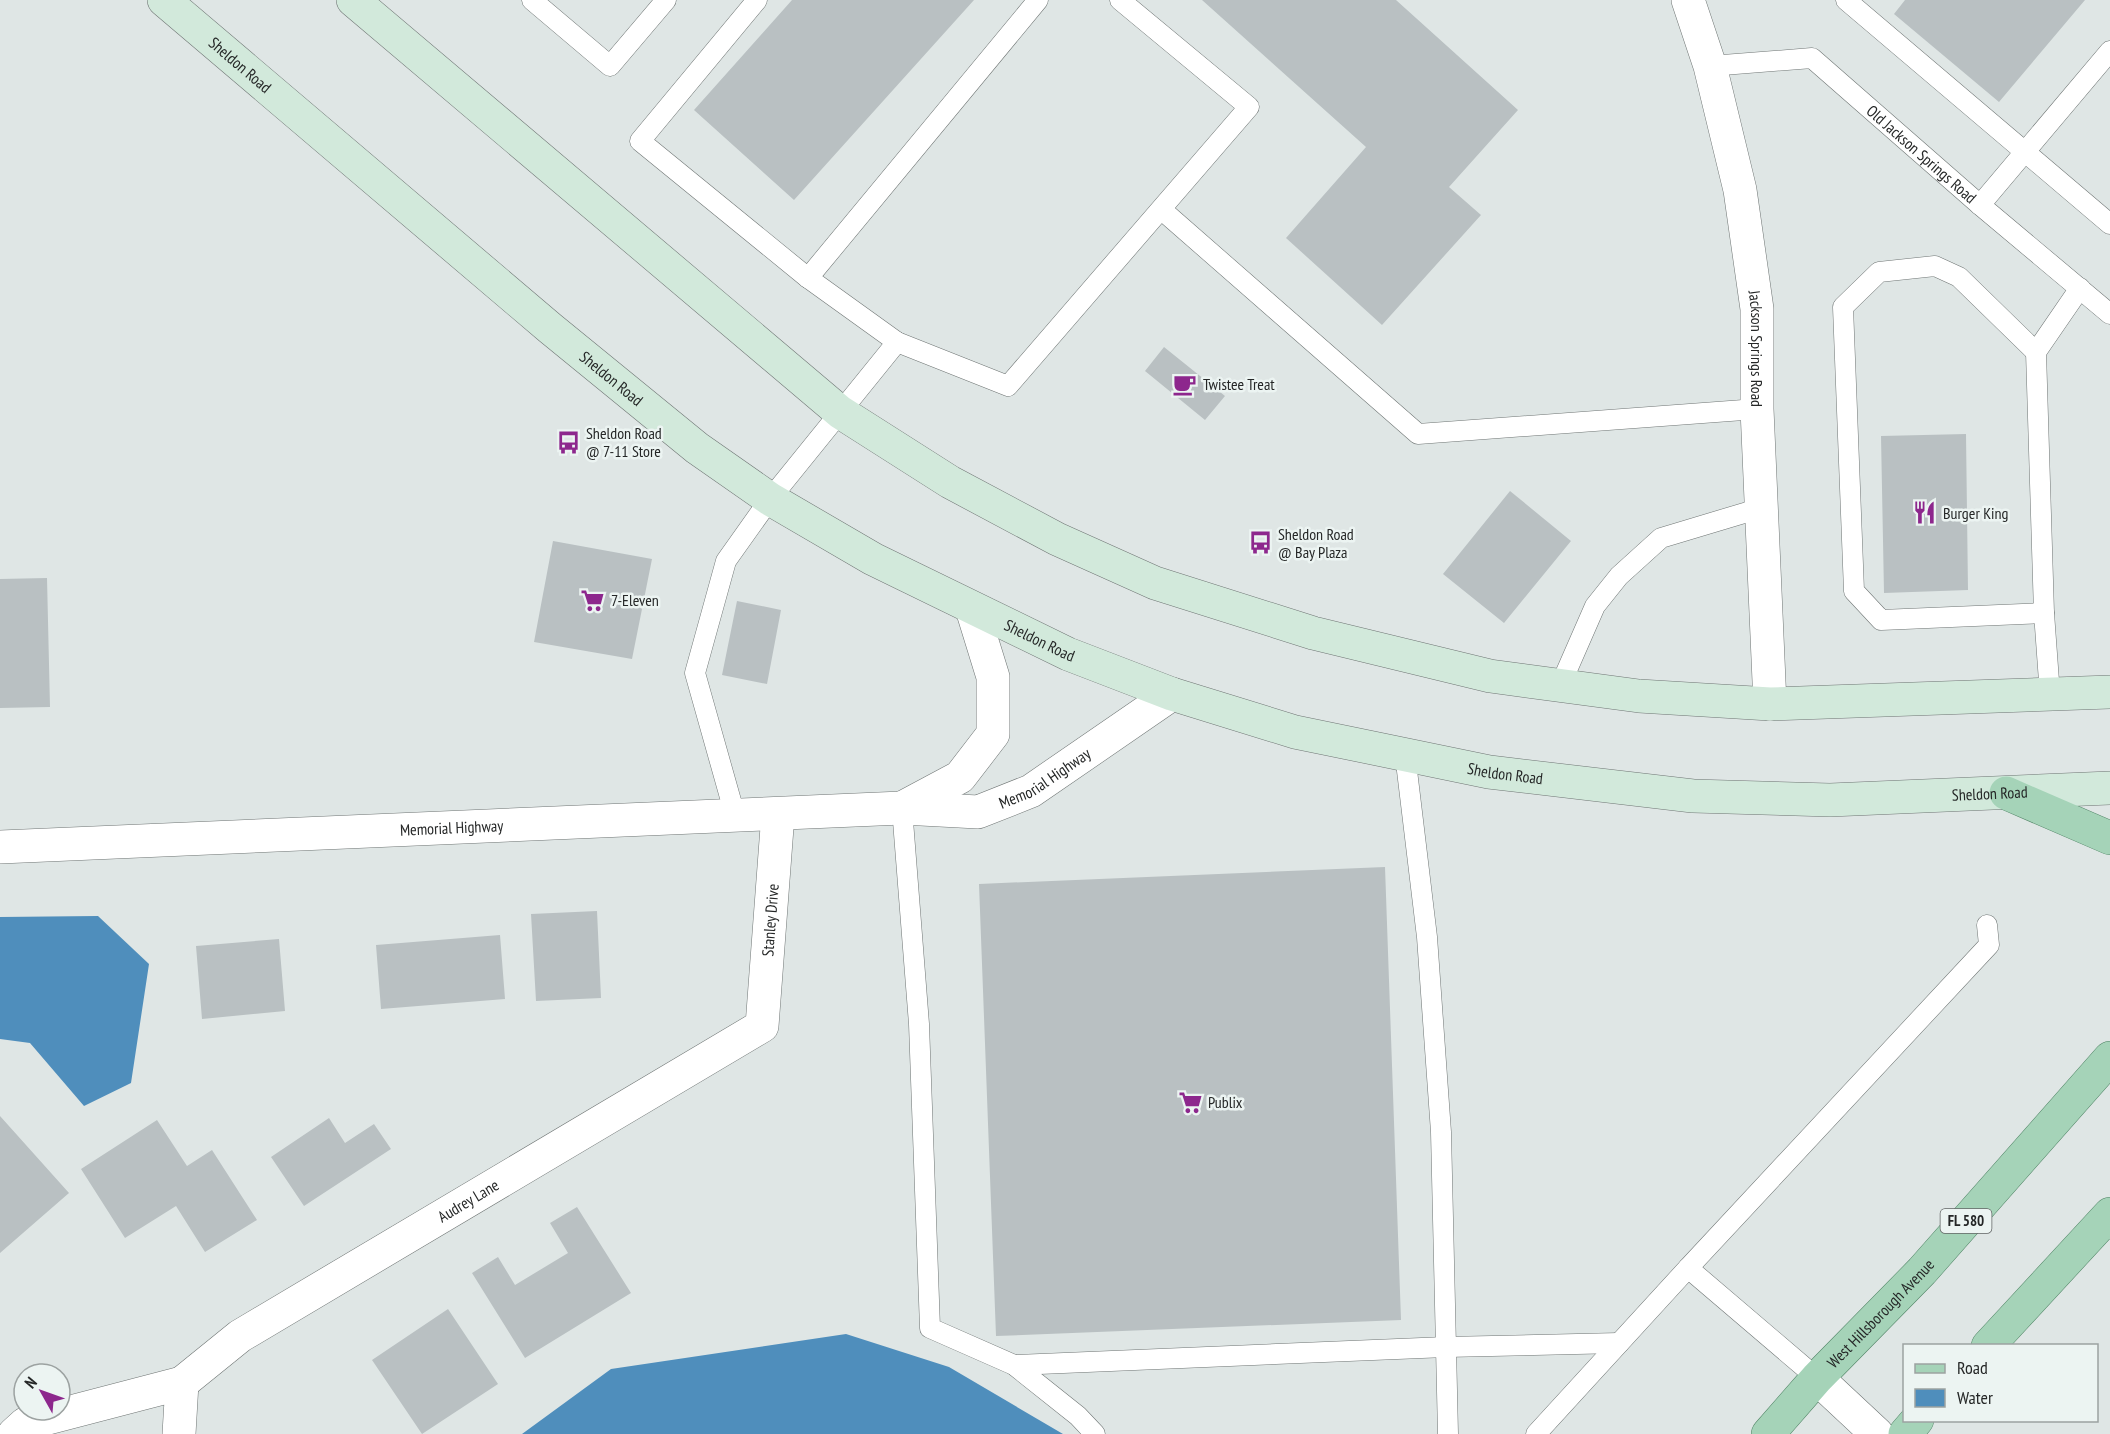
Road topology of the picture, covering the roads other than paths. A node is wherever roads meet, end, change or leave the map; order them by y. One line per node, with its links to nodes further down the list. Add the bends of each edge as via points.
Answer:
1 (164, 0): 23 (main road, Sheldon Road, via 550,328 697,448)
2 (353, 0): 22 (main road)
3 (532, 0): 4 (lane, via 610,66)
4 (666, 0)
5 (757, 0): 16 (lane, via 640,141)
6 (1038, 0): 16 (lane)
7 (1120, 0): 14 (lane, via 1249,107)
8 (1688, 0): 11 (street, Jackson Springs Road)
9 (1846, 0): 12 (lane)
10 (2110, 51): 12 (lane)
11 (1710, 66): 13 (lane, Old Jackson Springs Road, via 1812,58); 21 (street, Jackson Springs Road, via 1740,190 1757,309)
12 (2024, 152): 13 (lane); 15 (lane)
13 (1980, 205): 17 (lane, Old Jackson Springs Road)
14 (1162, 210): 19 (lane, via 1008,386); 21 (lane, via 1418,434)
15 (2110, 224)
16 (808, 278): 19 (lane)
17 (2080, 288): 18 (lane, Old Jackson Springs Road); 20 (lane)
18 (2110, 314)
19 (897, 342): 22 (lane)
20 (2036, 352): 26 (lane); 26 (lane, via 1959,277 1935,266 1879,272 1843,307 1854,591 1881,620)
21 (1757, 409): 24 (street, Jackson Springs Road)
22 (840, 412): 23 (lane); 27 (main road, via 951,482 1058,539 1155,583 1313,633 1490,676)
23 (770, 499): 25 (main road, Sheldon Road, via 873,559); 37 (lane, via 726,561 695,673)
24 (1761, 508): 27 (lane, via 1662,538 1619,576 1595,606); 31 (street, Jackson Springs Road)
25 (972, 609): 29 (main road, Sheldon Road, via 1068,654); 35 (street, Memorial Highway, via 993,677 993,734 960,777)
26 (2044, 613): 30 (lane)
27 (1560, 686): 31 (main road, via 1639,696)
28 (2110, 692): 30 (main road)
29 (1172, 694): 32 (main road, Sheldon Road, via 1295,732); 35 (street, Memorial Highway, via 1031,791 978,812)
30 (2050, 695): 31 (main road)
31 (1770, 704)
32 (1405, 754): 34 (main road, Sheldon Road, via 1489,772 1693,796 1830,800); 47 (lane, via 1428,937 1441,1132)
33 (2110, 788): 34 (main road, Sheldon Road)
34 (2006, 794): 38 (main road)
35 (902, 808): 36 (street, Memorial Highway); 48 (lane, via 920,1024 930,1328)
36 (778, 814): 37 (street, Memorial Highway); 41 (street, Stanley Drive)
37 (735, 815): 39 (street, Memorial Highway)
38 (2110, 838)
39 (0, 847)
40 (1987, 925): 44 (lane, via 1989,945)
41 (762, 1026): 50 (street, Audrey Lane, via 240,1336)
42 (2110, 1058): 49 (main road, West Hillsborough Avenue / FL 580, via 1922,1271)
43 (2110, 1214): 46 (main road)
44 (1688, 1269): 45 (lane); 49 (lane)
45 (1619, 1343): 47 (lane); 56 (lane)
46 (1990, 1344)
47 (1446, 1347): 48 (lane); 55 (lane)
48 (1014, 1365): 54 (lane)
49 (1817, 1378): 57 (main road, West Hillsborough Avenue / FL 580); 58 (street)
50 (182, 1383): 52 (street, Audrey Lane, via 26,1424); 53 (street)
51 (1915, 1422): 59 (main road)
52 (14, 1434)
53 (178, 1434)
54 (1095, 1434)
55 (1448, 1434)
56 (1536, 1434)
57 (1768, 1434)
58 (1877, 1434)
59 (1905, 1434)

